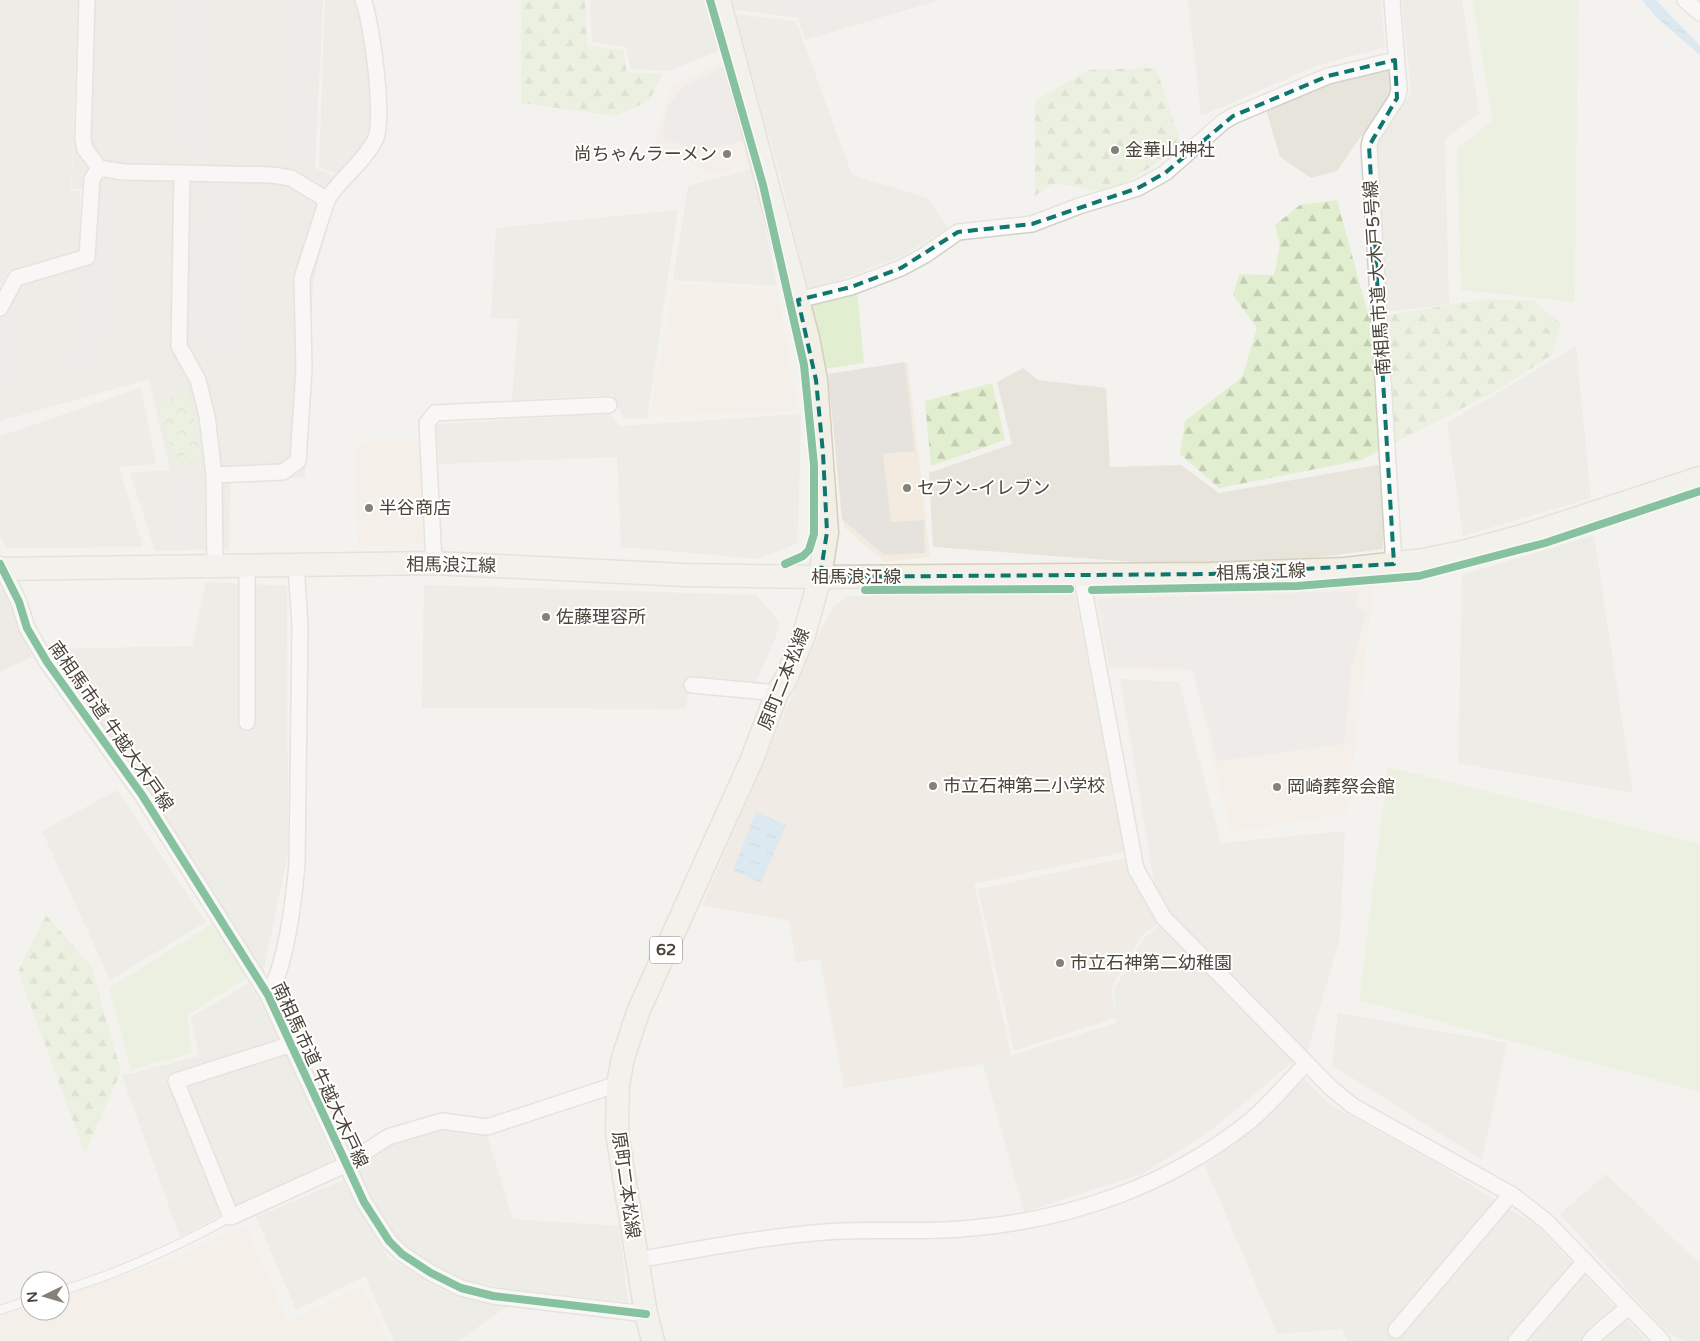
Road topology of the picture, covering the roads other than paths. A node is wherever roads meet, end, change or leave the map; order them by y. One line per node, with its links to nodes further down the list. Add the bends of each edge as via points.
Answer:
1 (87, 0): 8 (street, via 83,139 85,150)
2 (363, 0): 10 (street, via 378,77 376,138 361,162)
3 (719, 0): 11 (main road, 原町二本松線 / 62)
4 (1392, 0): 7 (street, 南相馬市道 大木戸5号線)
5 (1685, 0): 6 (street)
6 (1700, 13)
7 (1395, 60): 11 (street, via 1328,76 1233,116 1165,173 1138,188 1032,224 958,232 901,268 851,287); 17 (street, 南相馬市道 大木戸5号線, via 1397,98 1369,146)
8 (99, 168): 9 (street, via 123,172); 12 (street, via 92,179 87,257 16,278)
9 (182, 173): 10 (street, via 291,178); 14 (street, via 179,346 198,380 207,416)
10 (327, 200): 14 (street, via 302,278 304,369 298,461 283,472)
11 (798, 300): 23 (main road, 原町二本松線 / 62, via 816,380 823,453 827,532)
12 (0, 308)
13 (609, 405): 16 (street, via 436,413 427,423)
14 (214, 475): 19 (street)
15 (1700, 478): 17 (main road, 相馬浪江線, via 1529,534 1462,552)
16 (434, 563): 18 (main road, 相馬浪江線); 23 (main road, 相馬浪江線, via 685,575)
17 (1394, 564): 22 (main road, 相馬浪江線, via 1211,574)
18 (296, 565): 20 (main road, 相馬浪江線); 27 (street, via 300,626 297,864 281,961 276,983)
19 (215, 566): 20 (main road, 相馬浪江線); 21 (main road, 相馬浪江線)
20 (247, 566): 26 (street)
21 (1, 567): 27 (street, 南相馬市道 牛越大木戸線, via 19,602 27,628 47,662 142,795)
22 (1082, 574): 23 (main road, 相馬浪江線); 29 (street, via 1136,869 1164,918)
23 (820, 577): 25 (main road, 原町二本松線 / 62, via 804,635)
24 (692, 685): 25 (street)
25 (777, 694): 30 (main road, 原町二本松線 / 62, via 752,759 638,1012)
26 (247, 722)
27 (268, 995): 28 (street, 南相馬市道 牛越大木戸線)
28 (292, 1044): 31 (street, 南相馬市道 牛越大木戸線); 33 (street, via 176,1080)
29 (1306, 1064): 32 (street, via 1353,1106); 34 (street, via 1250,1120 1201,1154 1151,1183 1103,1202 1018,1223 970,1229 840,1232 737,1243)
30 (618, 1084): 31 (street, via 487,1128 442,1121 388,1138); 34 (main road, 原町二本松線 / 62, via 617,1133)
31 (345, 1165): 33 (street); 40 (street, 南相馬市道 牛越大木戸線, via 379,1229 402,1254 460,1288 493,1296)
32 (1511, 1194): 35 (street, via 1546,1221); 41 (street)
33 (231, 1217): 36 (lane, via 164,1252)
34 (638, 1260): 40 (main road, 原町二本松線 / 62)
35 (1585, 1261): 38 (street); 43 (street)
36 (70, 1288)
37 (20, 1303): 39 (lane)
38 (1628, 1307): 44 (street); 45 (street)
39 (0, 1310)
40 (646, 1314): 42 (main road, 原町二本松線 / 62)
41 (1396, 1330)
42 (653, 1341)
43 (1516, 1341)
44 (1590, 1341)
45 (1662, 1341)

